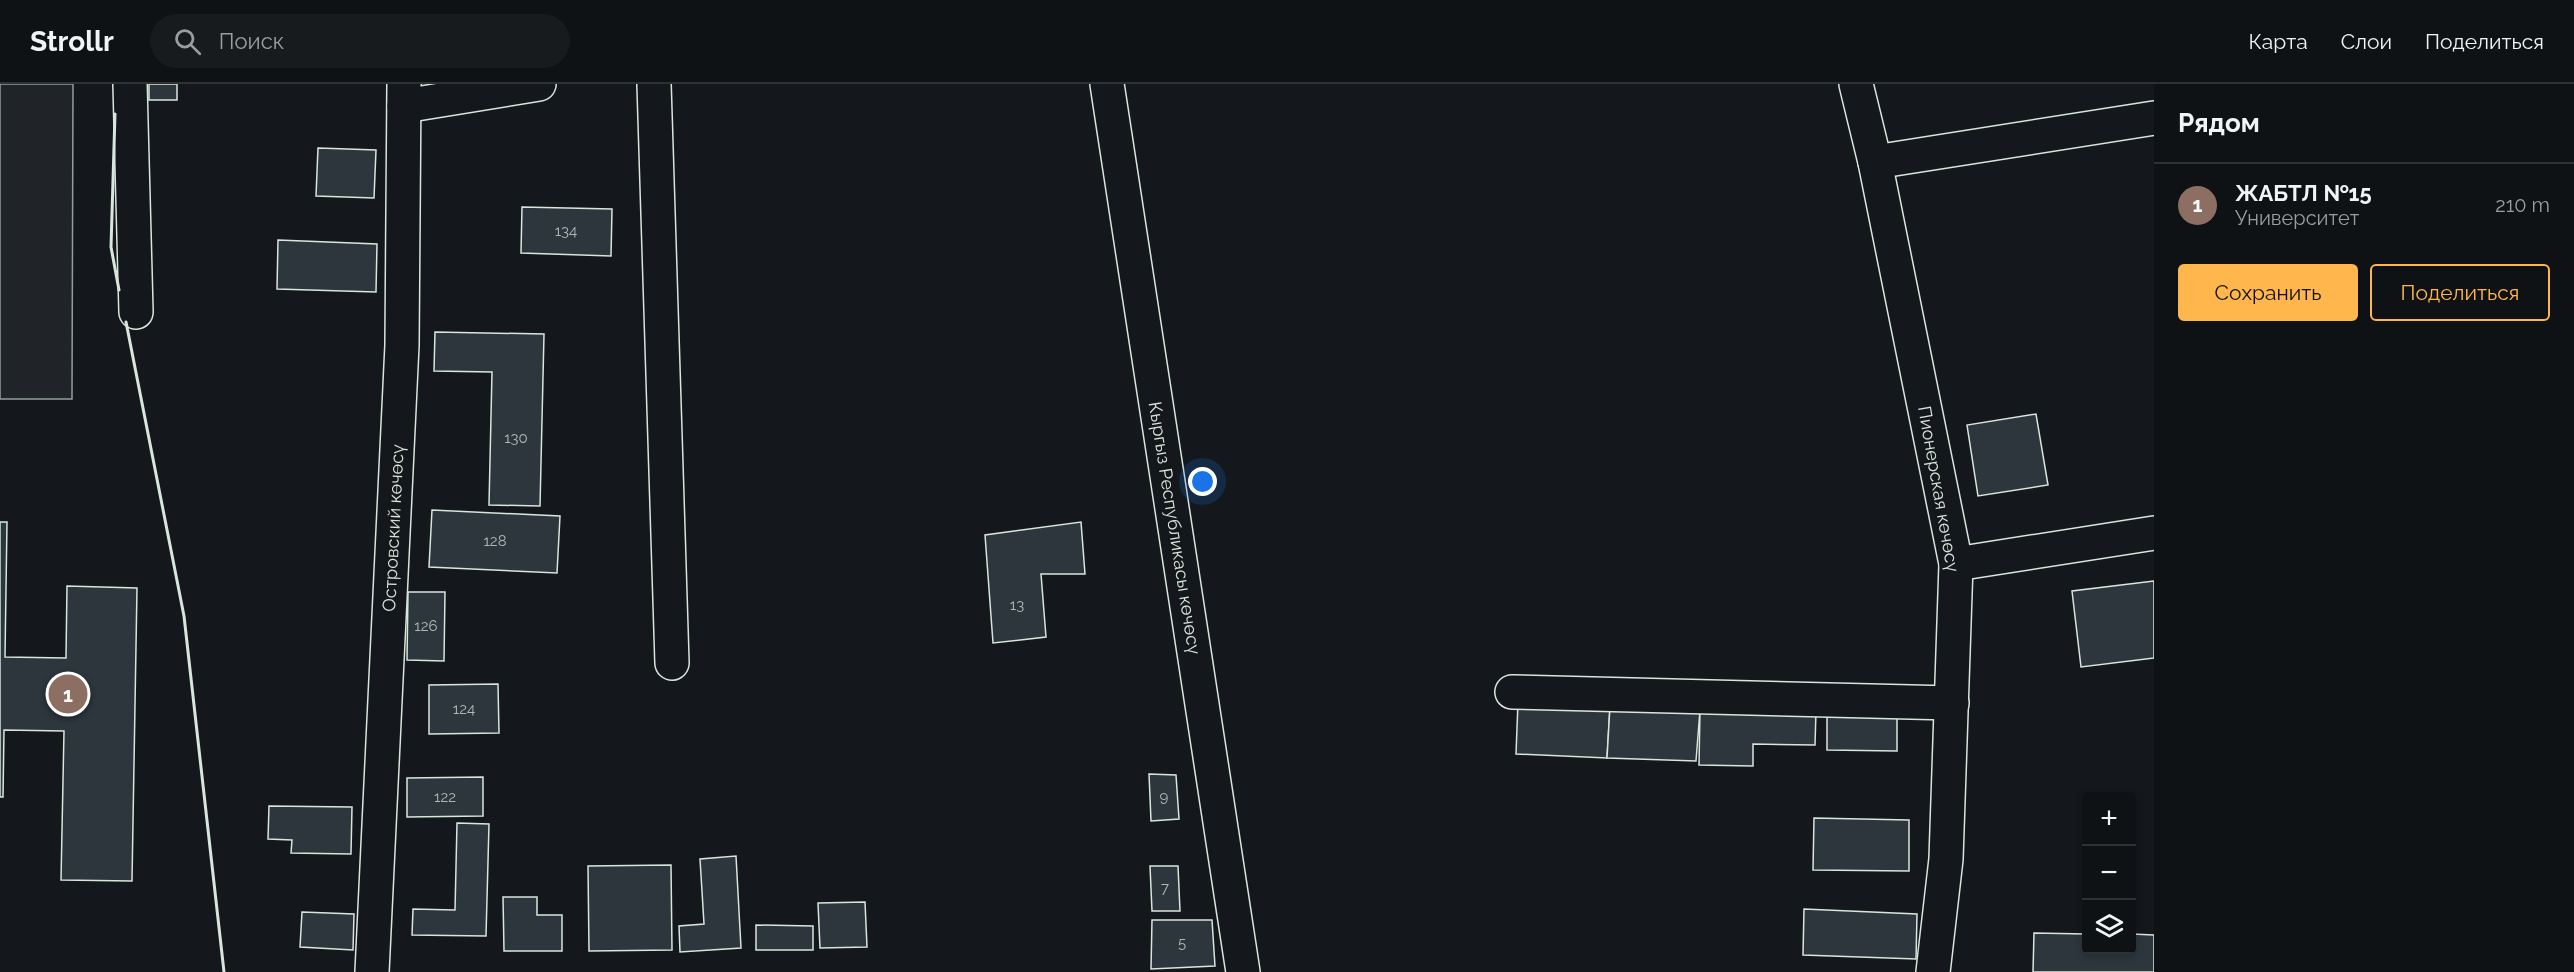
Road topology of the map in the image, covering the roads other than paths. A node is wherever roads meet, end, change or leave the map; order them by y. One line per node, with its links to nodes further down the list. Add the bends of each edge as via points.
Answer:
1 (130, 84): 9 (street)
2 (539, 84): 6 (street)
3 (654, 84): 12 (street)
4 (1107, 84): 16 (street, Кыргыз Республикасы көчөсү)
5 (1856, 84): 8 (street, Пионерская көчөсү)
6 (404, 95): 15 (street, Островский көчөсү, via 402,345)
7 (2154, 118): 8 (street)
8 (1875, 162): 11 (street, Пионерская көчөсү)
9 (136, 312)
10 (2154, 533): 11 (street)
11 (1956, 564): 14 (street, Пионерская көчөсү)
12 (672, 663)
13 (1512, 692): 14 (street)
14 (1952, 703): 17 (street, Пионерская көчөсү, via 1946,859)
15 (372, 972)
16 (1243, 972)
17 (1933, 972)

